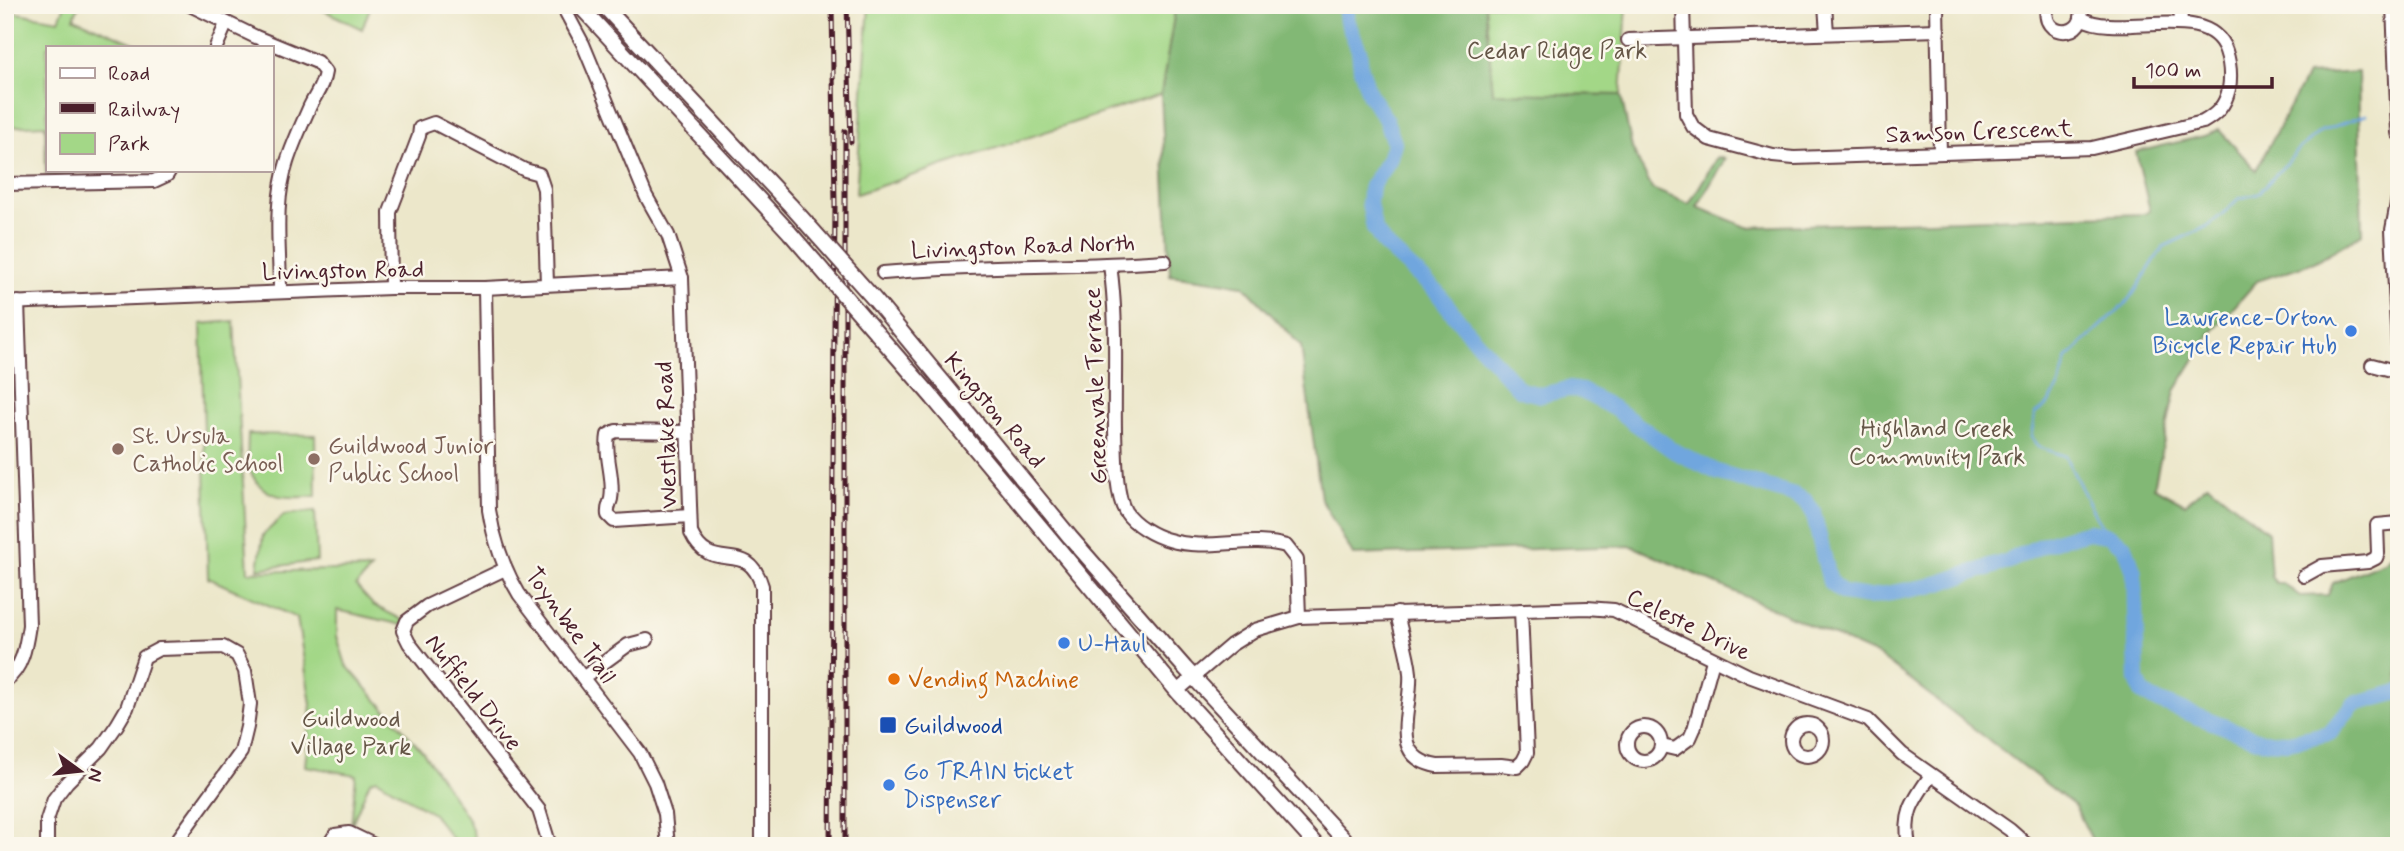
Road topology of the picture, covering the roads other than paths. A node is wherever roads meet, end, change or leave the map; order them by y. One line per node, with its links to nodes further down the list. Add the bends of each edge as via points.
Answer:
1 (190, 5): 13 (street)
2 (562, 5): 27 (street, Westlake Road, via 583,44 646,197 668,235)
3 (579, 5): 50 (main road, Kingston Road, bridge, via 790,233)
4 (603, 5): 48 (main road, Kingston Road, bridge, via 875,300)
5 (1683, 5): 16 (street, Samson Crescent)
6 (1825, 5): 15 (street)
7 (1937, 5): 14 (street)
8 (2048, 5): 11 (street, via 2047,17 2057,30 2075,28)
9 (2180, 5): 12 (street)
10 (2394, 5): 19 (main road)
11 (2081, 12): 12 (street, via 2089,23)
12 (2181, 22): 20 (street, Samson Crescent, via 2215,34 2224,43 2228,58 2229,88 2224,104 2203,122 2092,148)
13 (226, 24): 18 (street); 32 (street, via 317,62 325,72 282,181)
14 (1938, 30): 15 (street); 20 (street)
15 (1827, 33): 16 (street)
16 (1683, 39): 17 (street); 20 (street, Samson Crescent, via 1686,114 1693,127 1709,139 1782,157)
17 (1628, 40)
18 (216, 46)
19 (2399, 133)
20 (1940, 153)
21 (169, 172): 22 (street, via 154,181)
22 (5, 184)
23 (2399, 198): 29 (main road, via 2393,230)
24 (1165, 261): 25 (street, Livingston Road North)
25 (1110, 265): 26 (street, Livingston Road North, via 948,267); 44 (street, Greenvale Terrace, via 1116,462 1126,512 1144,529 1169,540 1202,546 1286,546 1297,559)
26 (883, 273)
27 (682, 278): 28 (street, Livingston Road); 37 (street, Westlake Road)
28 (547, 284): 30 (street, via 544,190 539,174 435,123 420,128 390,212); 31 (street, Livingston Road)
29 (2397, 284): 34 (main road)
30 (391, 288): 31 (street, Livingston Road); 32 (street, Livingston Road)
31 (485, 288): 40 (street, Toynbee Trail, via 489,510)
32 (280, 292): 33 (street, Livingston Road)
33 (12, 302): 49 (street, via 29,625 25,651)
34 (2399, 347)
35 (2372, 365): 36 (street)
36 (2399, 372)
37 (687, 432): 38 (street, Westlake Road); 38 (street, via 616,431 608,435 611,500 607,507 614,521)
38 (690, 516): 61 (street, Westlake Road, via 696,544 715,557 746,562 758,573 762,586)
39 (2399, 523): 41 (street, via 2377,525 2376,558 2322,566)
40 (505, 569): 47 (street, Toynbee Trail); 59 (street, Nuffield Drive, via 427,607 407,621 403,631 539,810)
41 (2304, 576)
42 (1521, 611): 43 (street, Celeste Drive); 43 (street, via 1527,753 1517,766 1437,766 1415,757 1405,736 1410,674); 46 (street, Celeste Drive, via 1606,608)
43 (1397, 613): 44 (street, Celeste Drive)
44 (1299, 617): 48 (street, Celeste Drive, via 1255,630)
45 (647, 640): 47 (street, via 628,645)
46 (1713, 660): 51 (street, Celeste Drive); 53 (street, via 1690,738 1675,749)
47 (584, 677): 60 (street, Toynbee Trail, via 640,753 655,783 665,814)
48 (1192, 677): 50 (street, Celeste Drive); 63 (main road, Kingston Road)
49 (5, 681)
50 (1177, 691): 62 (main road, Kingston Road)
51 (1819, 702): 52 (street); 54 (street, Celeste Drive, via 1868,720)
52 (1811, 724)
53 (1661, 746)
54 (1931, 775): 64 (street, via 1907,813); 65 (street, Celeste Drive)
55 (47, 846): 56 (street, via 47,820 54,799 117,725 144,657 159,649 223,647 237,655 245,671 250,704 241,752)
56 (173, 846)
57 (328, 846): 58 (street, via 335,835 349,833)
58 (376, 846)
59 (550, 846)
60 (668, 846)
61 (762, 846)
62 (1317, 846)
63 (1350, 846)
64 (1909, 846)
65 (2028, 846)

